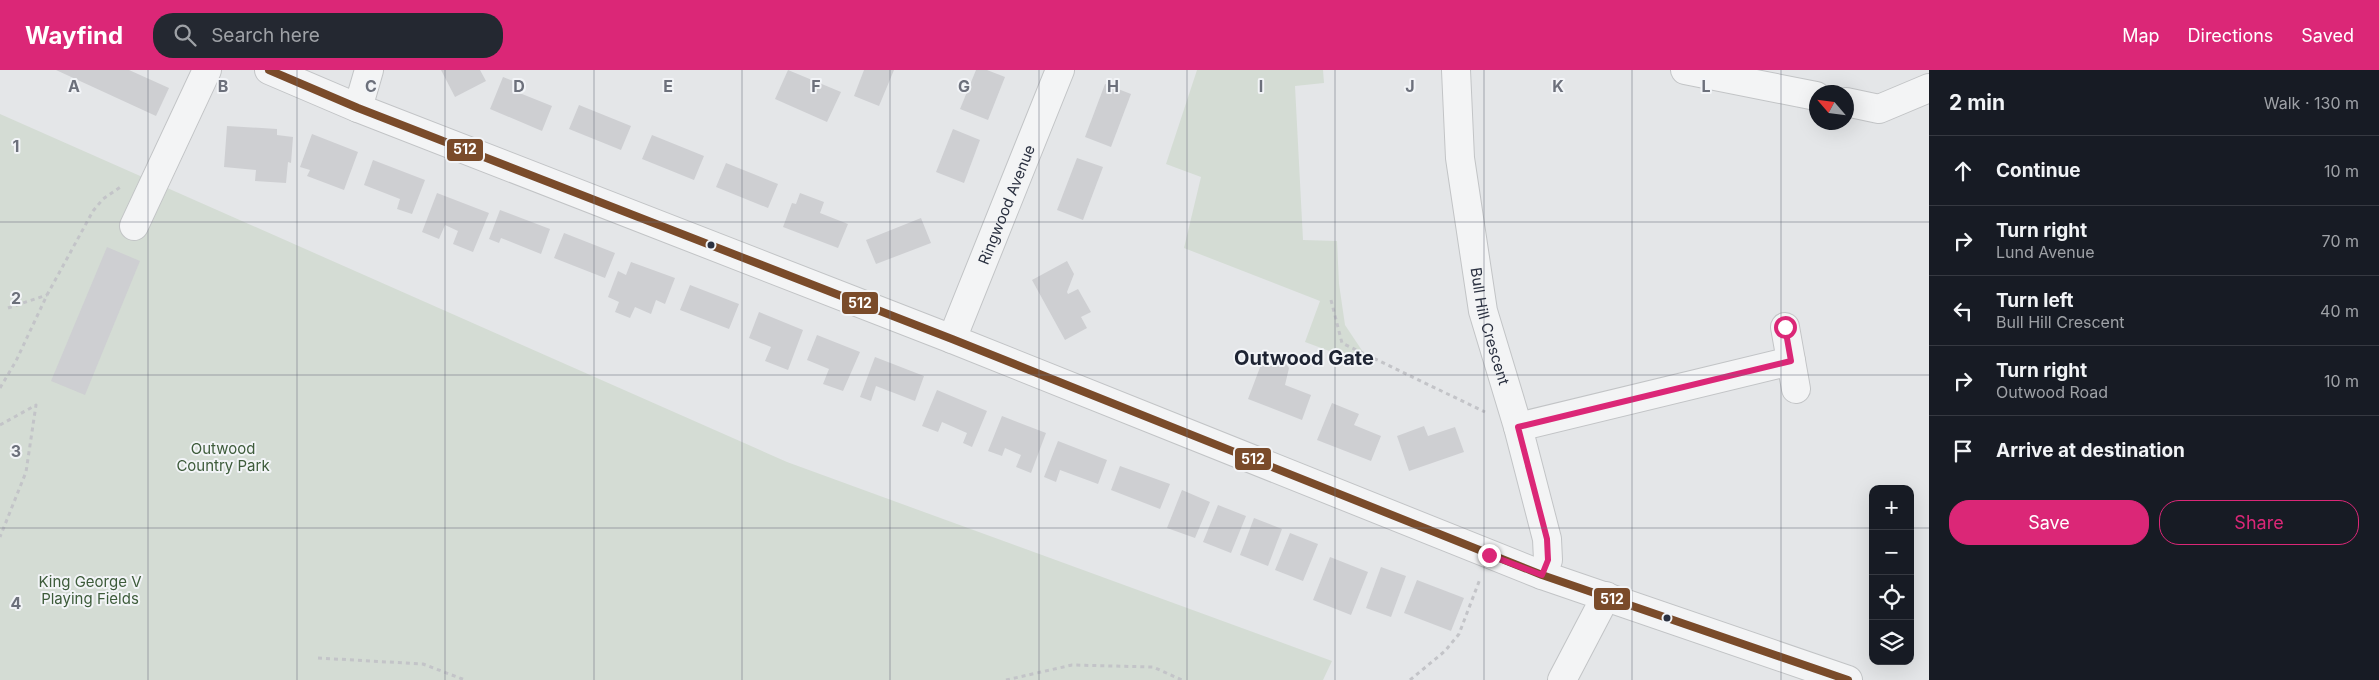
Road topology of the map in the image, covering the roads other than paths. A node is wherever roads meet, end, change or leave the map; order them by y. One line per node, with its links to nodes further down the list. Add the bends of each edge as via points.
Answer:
1 (207, 70): 11 (street)
2 (269, 70): 10 (street)
3 (369, 70): 10 (street)
4 (1060, 70): 13 (street, Ringwood Avenue)
5 (1456, 70): 16 (street, Bull Hill Crescent, via 1460,158 1483,311)
6 (1685, 70): 8 (street)
7 (1929, 88): 9 (street, via 1880,109)
8 (1809, 95)
9 (1854, 104)
10 (358, 108): 13 (street)
11 (134, 226)
12 (1785, 327): 14 (street)
13 (952, 339): 17 (street)
14 (1791, 361): 15 (street); 16 (street)
15 (1796, 389)
16 (1515, 418): 17 (street, Bull Hill Crescent, via 1547,539 1548,560)
17 (1542, 575): 18 (street)
18 (1606, 596): 19 (street); 20 (street)
19 (1807, 673): 21 (street)
20 (1562, 680)
21 (1848, 680)

